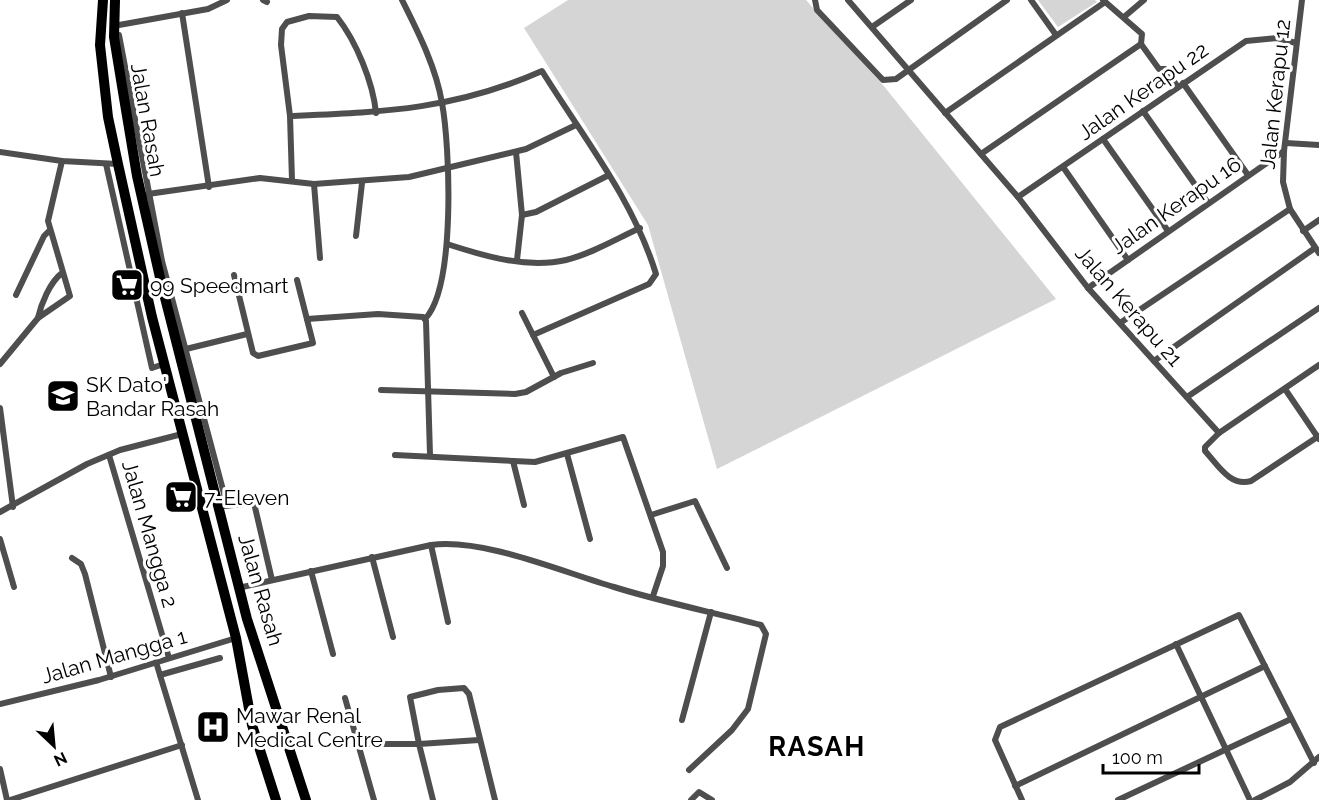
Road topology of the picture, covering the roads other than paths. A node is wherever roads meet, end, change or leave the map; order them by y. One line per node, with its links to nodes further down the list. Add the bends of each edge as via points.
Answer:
1 (117, 0): 15 (street); 98 (highway, Jalan Rasah, via 114,37 137,176)
2 (227, 0): 13 (street, via 216,7)
3 (402, 0): 22 (street, via 427,55)
4 (816, 0): 20 (street, via 817,10 883,80 891,81)
5 (848, 0): 16 (street, Jalan Kerapu 21)
6 (911, 0): 16 (street)
7 (1007, 0): 20 (street)
8 (1031, 0): 17 (street)
9 (1144, 0): 14 (street)
10 (1302, 0): 18 (street, Jalan Kerapu 12)
11 (1104, 1): 14 (street); 17 (street)
12 (102, 3): 37 (highway, Jalan Rasah, via 100,45)
13 (182, 13): 15 (street); 45 (street)
14 (1124, 17): 19 (street, via 1142,34)
15 (119, 25): 46 (street)
16 (872, 27): 20 (street, Jalan Kerapu 21)
17 (1056, 36): 25 (street)
18 (1296, 43): 21 (street, Jalan Kerapu 22, via 1277,38 1246,41); 29 (street, Jalan Kerapu 12)
19 (1140, 44): 21 (street); 34 (street)
20 (908, 70): 25 (street, Jalan Kerapu 21)
21 (1180, 85): 23 (street, Jalan Kerapu 22); 41 (street)
22 (442, 104): 24 (street); 27 (street, via 504,87 542,71); 39 (street)
23 (1143, 111): 28 (street, Jalan Kerapu 22); 48 (street)
24 (376, 113): 26 (street); 26 (street, via 355,49 340,20 330,15 290,20 282,26)
25 (945, 113): 34 (street, Jalan Kerapu 21)
26 (290, 116): 42 (street)
27 (576, 125): 33 (street); 40 (street)
28 (1103, 139): 38 (street, Jalan Kerapu 22); 54 (street)
29 (1286, 143): 30 (street); 31 (street, Jalan Kerapu 12)
30 (1319, 145)
31 (1284, 151): 41 (street, Jalan Kerapu 16); 49 (street, Jalan Kerapu 12, via 1284,194)
32 (0, 152): 35 (street)
33 (516, 152): 39 (street); 50 (street)
34 (981, 154): 47 (street, Jalan Kerapu 21)
35 (62, 161): 36 (street); 53 (street, via 48,214)
36 (106, 164): 37 (street); 71 (street)
37 (118, 164): 69 (highway, Jalan Rasah)
38 (1063, 167): 47 (street, Jalan Kerapu 22); 61 (street)
39 (448, 168): 43 (street); 57 (street)
40 (609, 175): 50 (street); 52 (street)
41 (1248, 175): 48 (street, Jalan Kerapu 16)
42 (292, 180): 44 (street); 45 (street, via 260,178)
43 (362, 183): 44 (street); 56 (street)
44 (314, 184): 59 (street)
45 (209, 187): 46 (street)
46 (148, 194): 77 (street)
47 (1018, 197): 65 (street, Jalan Kerapu 21)
48 (1208, 203): 54 (street, Jalan Kerapu 16)
49 (1290, 210): 55 (street, Jalan Kerapu 12); 74 (street)
50 (522, 215): 60 (street)
51 (1319, 220): 55 (street)
52 (640, 228): 60 (street, via 568,260); 76 (street, via 656,274 649,284)
53 (49, 231): 62 (street); 66 (street)
54 (1168, 231): 61 (street, Jalan Kerapu 16)
55 (1303, 231): 58 (street, Jalan Kerapu 12)
56 (356, 236)
57 (447, 244): 60 (street, via 489,257); 73 (street, via 433,307)
58 (1317, 251): 78 (street)
59 (320, 258)
60 (517, 260)
61 (1128, 260): 65 (street, Jalan Kerapu 16)
62 (62, 273): 70 (street); 70 (street, via 70,296)
63 (234, 275): 75 (street)
64 (297, 280): 72 (street)
65 (1088, 288): 74 (street, Jalan Kerapu 21)
66 (16, 295)
67 (1319, 308): 87 (street)
68 (522, 313): 76 (street)
69 (152, 317): 71 (street); 81 (highway, Jalan Rasah)
70 (38, 318): 80 (street)
71 (140, 319): 81 (street, via 152,368)
72 (307, 319): 73 (street, via 378,314 419,315); 75 (street, via 314,340 310,344 258,356 252,352)
73 (425, 319): 86 (street)
74 (1120, 323): 78 (street, Jalan Kerapu 21)
75 (247, 334): 77 (street)
76 (533, 335): 83 (street)
77 (186, 349): 98 (street)
78 (1154, 361): 87 (street, Jalan Kerapu 21)
79 (592, 363): 83 (street)
80 (0, 364)
81 (165, 364): 90 (highway, Jalan Rasah)
82 (1319, 365): 84 (street)
83 (554, 377): 86 (street, via 515,394)
84 (1285, 389): 89 (street); 91 (street)
85 (381, 390): 86 (street)
86 (430, 392): 95 (street)
87 (1187, 397): 89 (street, Jalan Kerapu 21)
88 (0, 408): 99 (street)
89 (1219, 433): 91 (street, via 1207,442 1205,451 1233,481 1244,483)
90 (182, 434): 92 (street); 116 (highway, Jalan Rasah)
91 (1318, 437)
92 (110, 454): 99 (street); 119 (street, Jalan Mangga 2)
93 (567, 454): 96 (street, via 535,462); 101 (street, via 623,437); 103 (street)
94 (395, 455): 95 (street)
95 (430, 455): 96 (street)
96 (513, 461): 97 (street)
97 (524, 505)
98 (222, 506): 109 (street, via 254,502); 111 (highway, Jalan Rasah)
99 (14, 507): 100 (street)
100 (0, 512)
101 (651, 514): 107 (street, via 695,501); 112 (street, via 664,560)
102 (0, 539): 110 (street)
103 (590, 539)
104 (431, 545): 105 (street); 112 (street, via 456,543 497,552); 114 (street)
105 (372, 557): 108 (street); 115 (street)
106 (72, 558): 124 (street, via 81,564 85,574)
107 (727, 568)
108 (311, 571): 109 (street); 118 (street)
109 (272, 580): 111 (street)
110 (14, 587)
111 (238, 588): 140 (highway, Jalan Rasah)
112 (653, 596): 113 (street)
113 (711, 612): 129 (street); 138 (street, via 761,625 766,634 744,716)
114 (448, 622)
115 (393, 637)
116 (236, 638): 119 (street, Jalan Mangga 1); 141 (highway, Jalan Rasah, via 252,725)
117 (1176, 644): 122 (street, via 1239,615); 125 (street); 139 (street, via 1000,727 995,740)
118 (333, 654)
119 (169, 658): 121 (street, Jalan Mangga 1)
120 (220, 658): 123 (street)
121 (156, 662): 123 (street); 124 (street, Jalan Mangga 1)
122 (1265, 666): 125 (street); 128 (street)
123 (160, 675): 133 (street)
124 (111, 677): 127 (street, Jalan Mangga 1)
125 (1201, 697): 134 (street); 139 (street)
126 (345, 698): 131 (street)
127 (0, 704)
128 (1291, 719): 134 (street); 136 (street)
129 (682, 720)
130 (479, 741): 132 (street); 132 (street, via 468,694 461,687 410,697); 146 (street)
131 (358, 744): 132 (street); 144 (street)
132 (419, 744): 145 (street)
133 (182, 745): 142 (street); 143 (street)
134 (1226, 751): 150 (street); 151 (street)
135 (1319, 757): 136 (street)
136 (1314, 763): 152 (street, via 1290,782)
137 (0, 769): 142 (street)
138 (689, 770)
139 (1015, 786): 149 (street)
140 (302, 796)
141 (278, 799)
142 (8, 800)
143 (198, 800)
144 (374, 800)
145 (433, 800)
146 (495, 800)
147 (691, 800): 148 (street, via 699,792)
148 (712, 800)
149 (1022, 800)
150 (1118, 800)
151 (1250, 800)
152 (1255, 800)

